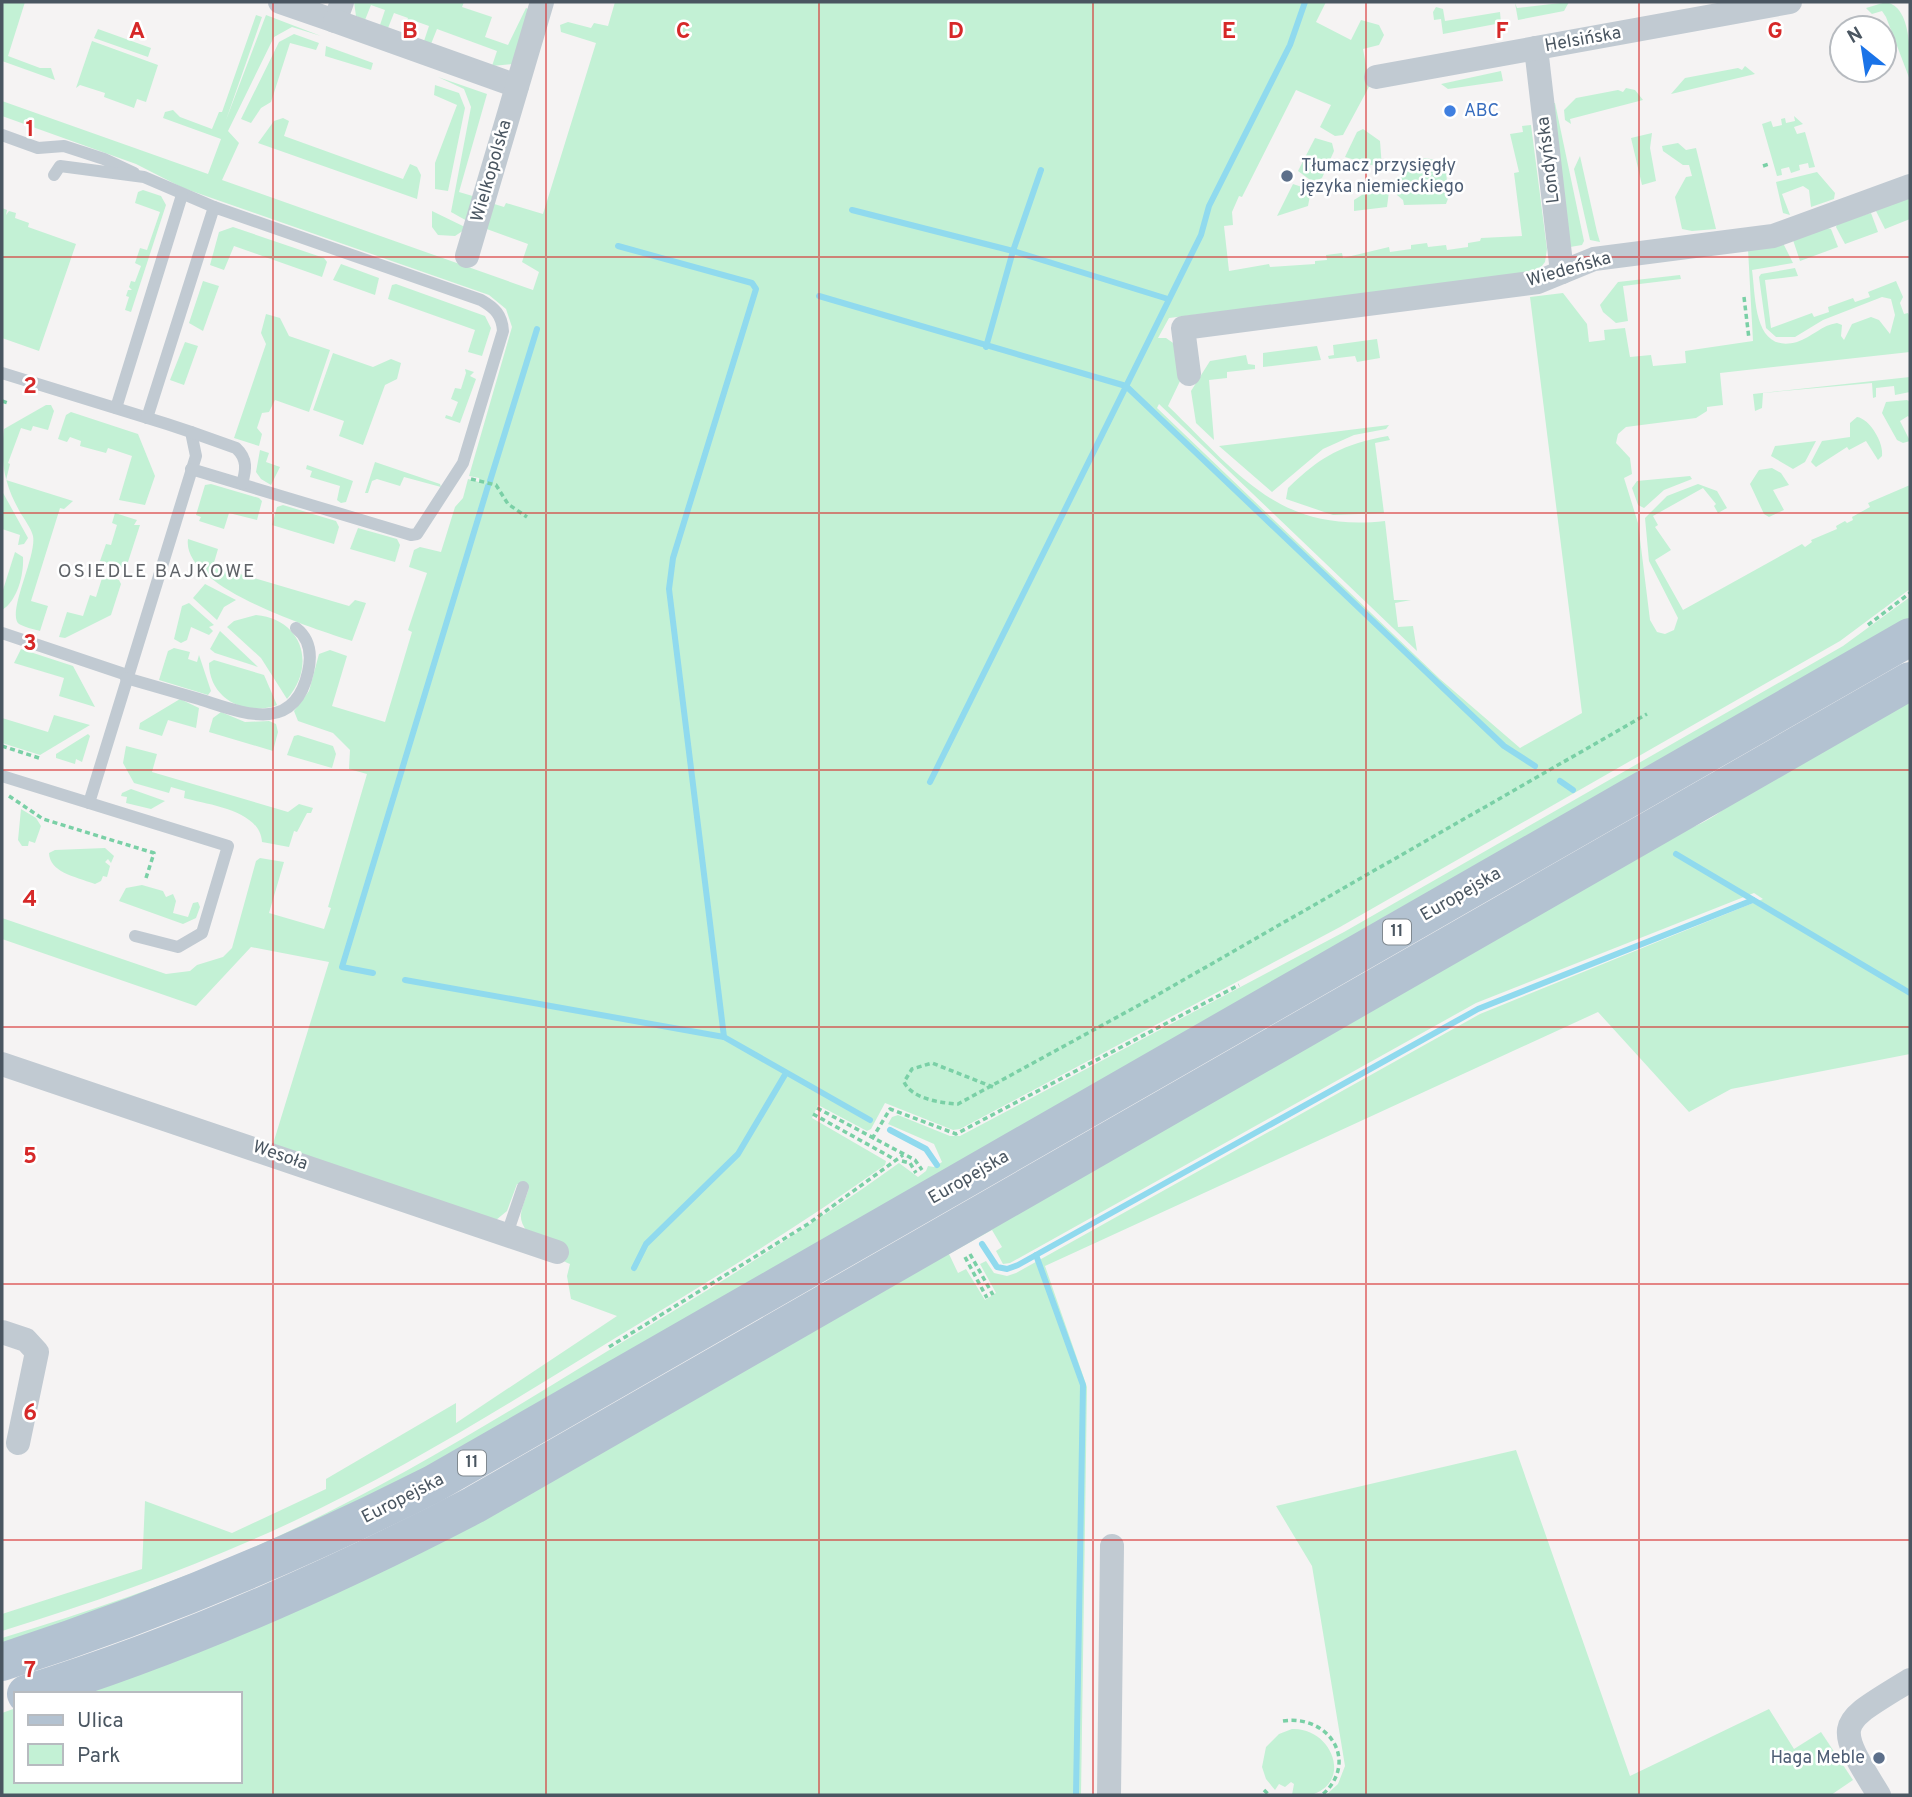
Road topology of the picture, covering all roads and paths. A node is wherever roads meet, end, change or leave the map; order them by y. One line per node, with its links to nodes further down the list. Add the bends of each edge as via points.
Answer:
1 (280, 2): 4 (street)
2 (542, 2): 7 (street, Wielkopolska)
3 (1790, 2): 5 (street, Helsińska)
4 (339, 12): 7 (street)
5 (1536, 48): 6 (street, Helsińska); 17 (street, Londyńska)
6 (1376, 77)
7 (519, 79): 16 (street, Wielkopolska)
8 (2, 135): 12 (lane, via 38,148 64,146)
9 (1769, 164): 10 (path)
10 (1763, 166)
11 (54, 175): 12 (lane, via 60,166)
12 (144, 177): 14 (lane)
13 (1910, 186): 17 (street, Wiedeńska, via 1773,236 1594,260)
14 (182, 195): 15 (lane); 25 (lane)
15 (214, 207): 26 (lane); 30 (lane, via 481,300 502,321 503,331 463,463 416,534)
16 (467, 256)
17 (1562, 272): 21 (street, Wiedeńska, via 1538,282 1183,328)
18 (1744, 297): 19 (path)
19 (1749, 339)
20 (4, 373): 22 (lane); 25 (lane)
21 (1189, 374)
22 (2, 388)
23 (2, 401): 24 (path)
24 (8, 403)
25 (116, 408): 26 (lane)
26 (147, 418): 27 (lane)
27 (191, 432): 28 (lane, via 196,450); 30 (lane, via 242,453 246,464)
28 (191, 469): 30 (lane); 37 (lane)
29 (481, 481): 31 (path, via 496,485 508,504)
30 (242, 484)
31 (527, 517)
32 (1910, 593): 34 (path)
33 (296, 628): 37 (lane, via 308,642 309,671 298,696 272,714 240,714)
34 (1864, 628)
35 (2, 633): 37 (lane)
36 (1910, 637): 69 (main road, Europejska / 11, via 433,1484 209,1588)
37 (127, 676): 44 (lane)
38 (1910, 681): 71 (main road, 11, via 474,1505 274,1602 137,1657)
39 (1647, 714): 49 (path)
40 (2, 746): 41 (path)
41 (39, 758)
42 (2, 776): 44 (lane)
43 (2, 790): 45 (path, via 43,819 154,853)
44 (89, 803): 46 (lane, via 228,846 202,933 178,947)
45 (146, 878)
46 (135, 936)
47 (1247, 981): 52 (path, via 956,1134 890,1110)
48 (2, 1064): 59 (street, Wesoła)
49 (993, 1087): 49 (path, via 932,1063 912,1069 904,1082 916,1094 958,1104)
50 (817, 1108): 52 (path)
51 (813, 1114): 54 (path)
52 (873, 1139): 53 (path)
53 (902, 1155): 56 (path, via 915,1160); 66 (path, via 808,1224)
54 (894, 1159)
55 (902, 1161): 57 (path, via 910,1163)
56 (923, 1171)
57 (917, 1175)
58 (523, 1187): 59 (lane)
59 (507, 1234): 60 (street, Wesoła)
60 (557, 1252)
61 (969, 1252): 63 (path)
62 (964, 1255): 64 (path)
63 (993, 1295)
64 (988, 1298)
65 (2, 1332): 67 (street, via 26,1340 37,1352)
66 (603, 1350)
67 (18, 1443)
68 (1112, 1546): 74 (street)
69 (2, 1662)
70 (1910, 1680): 77 (street, via 1862,1710 1850,1724 1847,1739)
71 (32, 1692)
72 (1283, 1721): 76 (path, via 1314,1724 1334,1743 1338,1769)
73 (1264, 1790): 75 (path)
74 (1109, 1795)
75 (1269, 1795)
76 (1322, 1795)
77 (1879, 1795)

